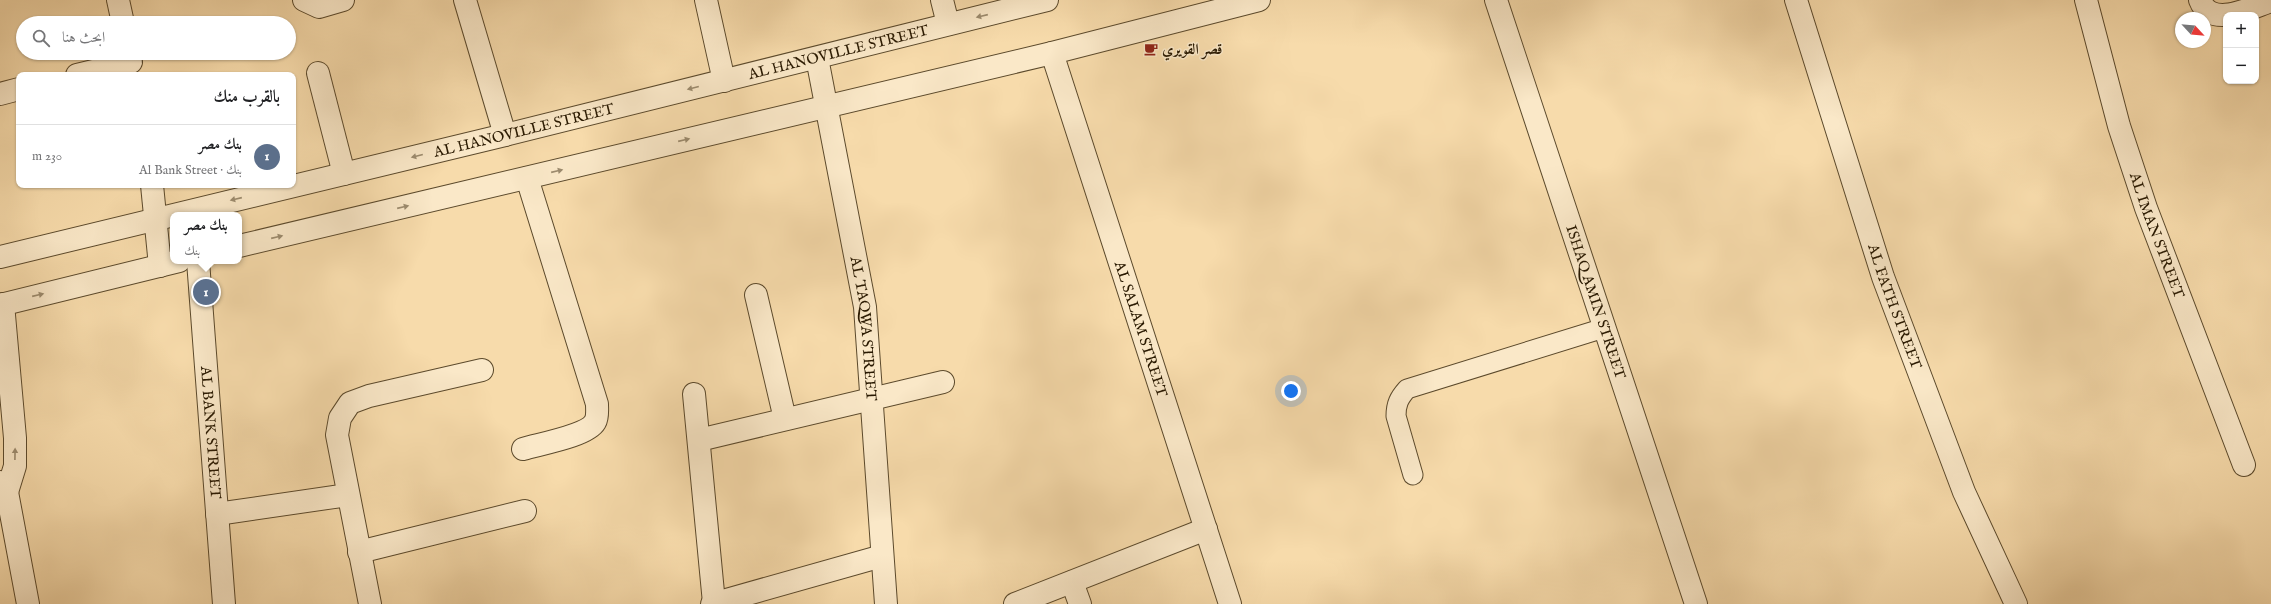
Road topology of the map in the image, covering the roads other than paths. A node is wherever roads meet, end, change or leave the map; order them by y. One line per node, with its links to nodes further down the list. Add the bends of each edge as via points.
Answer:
1 (118, 0): 14 (street)
2 (304, 0): 3 (street, via 319,7)
3 (343, 0)
4 (465, 0): 25 (street)
5 (706, 0): 21 (street)
6 (942, 0): 15 (street)
7 (1047, 0): 15 (street, AL HANOVILLE STREET, one-way to 15)
8 (1259, 0): 16 (street)
9 (1496, 0): 40 (street, ISHAQ AMIN STREET)
10 (1796, 0): 67 (street, AL FATH STREET, via 1883,277 1964,492)
11 (2086, 0): 48 (street, AL IMAN STREET, via 2119,126 2146,208)
12 (2200, 0): 13 (street, via 2203,8 2211,14 2223,16)
13 (2271, 1)
14 (121, 16)
15 (948, 24): 17 (street, AL HANOVILLE STREET)
16 (1052, 53): 24 (street); 54 (street, AL SALAM STREET)
17 (817, 58): 21 (street, AL HANOVILLE STREET); 24 (street, AL TAQWA STREET)
18 (131, 63): 19 (street)
19 (90, 72)
20 (318, 73): 26 (street)
21 (724, 81): 25 (street, AL HANOVILLE STREET, one-way to 25)
22 (16, 90): 23 (street)
23 (0, 94)
24 (828, 106): 27 (street, one-way to 24); 44 (street, AL TAQWA STREET, via 865,307)
25 (505, 135): 26 (street, AL HANOVILLE STREET, one-way to 26)
26 (344, 174): 28 (street, AL HANOVILLE STREET, one-way to 28)
27 (527, 178): 34 (street, one-way to 27); 47 (street, via 597,404 597,415 594,423 586,431)
28 (296, 185)
29 (152, 188): 33 (street)
30 (284, 188): 31 (street, AL HANOVILLE STREET, one-way to 31)
31 (181, 212)
32 (170, 215): 33 (street, AL HANOVILLE STREET, one-way to 33)
33 (155, 218): 35 (street, AL HANOVILLE STREET); 36 (street)
34 (242, 245)
35 (0, 257)
36 (170, 264): 39 (street, one-way to 36)
37 (198, 264): 53 (street, AL BANK STREET)
38 (756, 295): 45 (street)
39 (2, 304): 50 (street, one-way to 39, via 15,466 15,438)
40 (1604, 328): 49 (lane, via 1407,389 1400,397 1396,416); 66 (street, ISHAQ AMIN STREET)
41 (482, 370): 51 (street, via 368,396 350,403 340,418 337,435)
42 (943, 382): 44 (street)
43 (694, 394): 46 (street)
44 (870, 399): 45 (street); 56 (street, AL TAQWA STREET)
45 (785, 419): 46 (street)
46 (699, 440): 61 (street)
47 (523, 449)
48 (2244, 465)
49 (1413, 475)
50 (4, 487): 58 (street)
51 (348, 495): 53 (street); 55 (street)
52 (525, 511): 55 (street)
53 (217, 514): 59 (street, AL BANK STREET)
54 (1206, 529): 57 (street); 65 (street, AL SALAM STREET)
55 (359, 552): 60 (street)
56 (882, 556): 61 (street); 62 (street, AL TAQWA STREET)
57 (1072, 582): 63 (street); 64 (street)
58 (28, 604)
59 (224, 604)
60 (370, 604)
61 (713, 604)
62 (886, 604)
63 (1015, 604)
64 (1080, 604)
65 (1230, 604)
66 (1696, 604)
67 (2016, 604)

